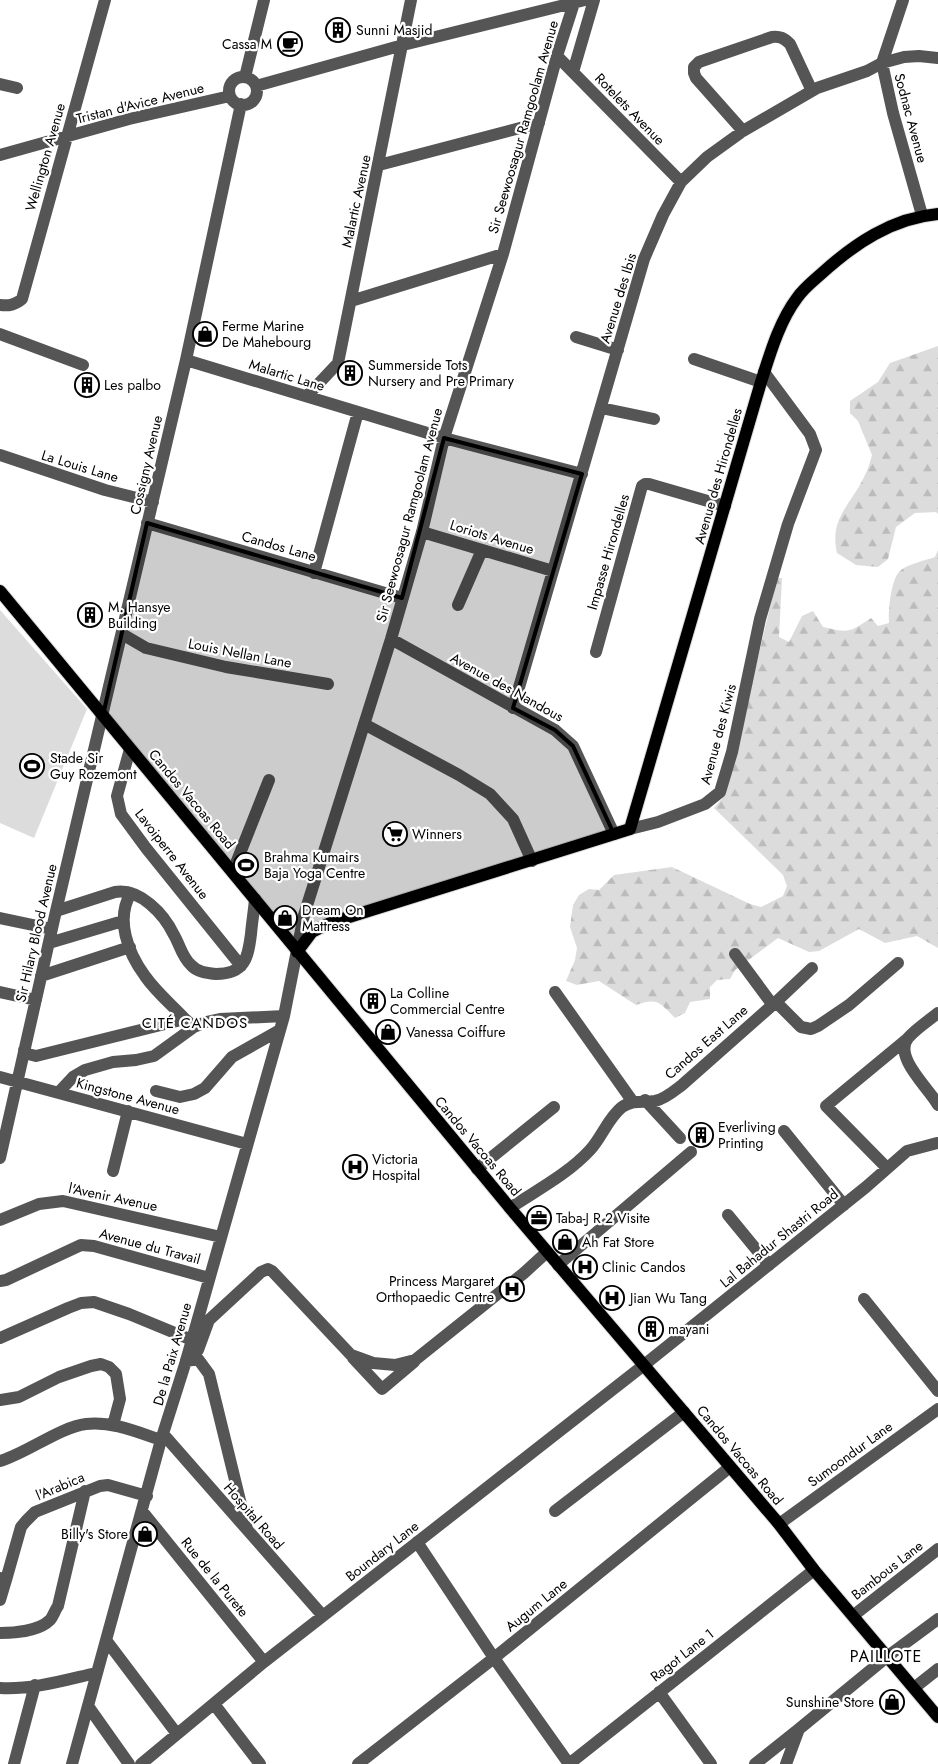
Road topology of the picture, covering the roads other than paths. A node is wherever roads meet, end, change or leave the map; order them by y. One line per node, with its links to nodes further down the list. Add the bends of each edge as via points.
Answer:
1 (106, 0): 21 (street, Wellington Avenue)
2 (264, 0): 12 (street)
3 (411, 0): 7 (street, Malartic Avenue)
4 (594, 0): 11 (street)
5 (903, 0): 10 (street, Sodnac Avenue)
6 (578, 1): 7 (street); 8 (street, Sir Seewoosagur Ramgoolam Avenue)
7 (403, 45): 14 (street); 23 (street, Malartic Avenue)
8 (557, 56): 11 (street, Rotelets Avenue); 19 (street, Sir Seewoosagur Ramgoolam Avenue)
9 (938, 58): 10 (street, Avenue des Ibis, via 904,57)
10 (882, 62): 16 (street, Avenue des Ibis, via 867,71); 26 (street, Sodnac Avenue)
11 (573, 72): 24 (street, Rotelets Avenue)
12 (245, 77): 14 (street); 17 (street, via 232,83)
13 (0, 84): 15 (street)
14 (256, 86): 18 (street, via 254,99)
15 (17, 88)
16 (812, 91): 20 (street, Avenue des Ibis); 20 (street, via 790,44 778,36 699,62 694,67 696,78)
17 (230, 96): 18 (street); 21 (street, Tristan d'Avice Avenue, via 129,119)
18 (241, 104): 34 (street, Cossigny Avenue)
19 (539, 122): 23 (street); 27 (street, Sir Seewoosagur Ramgoolam Avenue)
20 (743, 131): 24 (street, Avenue des Ibis, via 707,157)
21 (66, 138): 22 (street, Tristan d'Avice Avenue); 29 (street, Wellington Avenue, via 22,299 10,306)
22 (0, 155)
23 (379, 165): 28 (street, Malartic Avenue)
24 (681, 182): 32 (street, Avenue des Ibis, via 644,259)
25 (938, 214): 26 (main road, Avenue des Hirondelles)
26 (922, 216): 36 (main road, Avenue des Hirondelles, via 892,225 864,240 814,280 797,298 782,323)
27 (503, 254): 28 (street); 41 (street, Sir Seewoosagur Ramgoolam Avenue)
28 (350, 301): 37 (street, Malartic Avenue, via 338,363)
29 (0, 305)
30 (0, 334): 35 (street)
31 (576, 337): 32 (street)
32 (618, 350): 38 (street, Avenue des Ibis)
33 (694, 359): 36 (street)
34 (186, 360): 37 (street, Malartic Lane); 44 (street, Cossigny Avenue)
35 (83, 365)
36 (763, 377): 45 (main road, Avenue des Hirondelles); 63 (street, Avenue des Kiwis, via 810,434 816,450 788,524 760,619 732,752 720,792 712,800 658,822)
37 (307, 396): 39 (street, Malartic Lane)
38 (601, 408): 40 (street); 43 (street, Avenue des Ibis)
39 (358, 412): 41 (street, Malartic Lane); 50 (street)
40 (654, 419)
41 (444, 438): 43 (street, Malartic Lane); 47 (street, Sir Seewoosagur Ramgoolam Avenue)
42 (0, 456): 44 (street, La Louis Lane)
43 (582, 474): 49 (street, Avenue des Ibis)
44 (152, 502): 46 (street, Cossigny Avenue)
45 (725, 506): 56 (street, Impasse Hirondelles, via 649,484 642,486); 63 (main road, Avenue des Hirondelles)
46 (147, 524): 50 (street, Candos Lane); 54 (street, Cossigny Avenue)
47 (422, 532): 48 (street, Loriots Avenue); 52 (street, Sir Seewoosagur Ramgoolam Avenue)
48 (482, 550): 49 (street, Loriots Avenue); 53 (street)
49 (553, 571): 58 (street, Avenue des Ibis)
50 (314, 573): 52 (street, Candos Lane)
51 (0, 591): 59 (main road, Candos Vacoas Road)
52 (402, 598): 55 (street, Sir Seewoosagur Ramgoolam Avenue)
53 (458, 605)
54 (122, 634): 57 (street, Louis Nellan Lane, via 146,648 226,667); 59 (street, Cossigny Avenue)
55 (391, 639): 58 (street, Avenue des Nandous); 60 (street, Sir Seewoosagur Ramgoolam Avenue)
56 (596, 652)
57 (328, 684)
58 (514, 708): 64 (street, Avenue des Nandous, via 555,730 573,746)
59 (103, 715): 61 (main road, Candos Vacoas Road); 69 (street, Sir Hilary Blood Avenue)
60 (364, 724): 65 (street, via 490,794 513,819); 75 (street, Sir Seewoosagur Ramgoolam Avenue, via 304,915)
61 (130, 749): 66 (main road, Candos Vacoas Road); 78 (street, Lavoiperre Avenue, via 117,796 122,814)
62 (269, 780): 66 (street)
63 (630, 829): 64 (main road, Avenue des Kiwis)
64 (614, 834): 65 (main road, Avenue des Kiwis)
65 (532, 860): 75 (main road, Avenue des Kiwis, via 330,923 312,932)
66 (233, 871): 68 (main road, Candos Vacoas Road)
67 (131, 893): 69 (street, via 115,892); 71 (street); 78 (street, via 161,916 192,967 201,972 223,974)
68 (255, 899): 75 (main road, Candos Vacoas Road); 78 (street, via 248,954)
69 (56, 911): 72 (street, Sir Hilary Blood Avenue)
70 (0, 918): 72 (street)
71 (123, 921): 73 (street); 74 (street)
72 (52, 929): 73 (street, Sir Hilary Blood Avenue)
73 (49, 943): 80 (street, Sir Hilary Blood Avenue)
74 (130, 947): 80 (street); 87 (street, via 145,976)
75 (297, 952): 86 (street, De la Paix Avenue); 106 (main road, Candos Vacoas Road)
76 (734, 954): 84 (street)
77 (898, 963): 84 (street, via 849,1005 811,1029 801,1028)
78 (241, 966)
79 (812, 968): 84 (street, Candos East Lane)
80 (41, 976): 83 (street, Sir Hilary Blood Avenue)
81 (0, 992): 83 (street)
82 (555, 992): 95 (street)
83 (36, 1000): 90 (street, Sir Hilary Blood Avenue)
84 (774, 1003): 95 (street, Candos East Lane, via 682,1085 655,1101)
85 (938, 1013): 89 (street)
86 (284, 1016): 87 (street); 88 (street, De la Paix Avenue)
87 (190, 1023): 90 (street, via 36,1056); 94 (street, via 154,1056 86,1070 72,1077)
88 (280, 1030): 93 (street, via 232,1057 205,1088 194,1094 180,1097); 102 (street, De la Paix Avenue)
89 (907, 1039): 96 (street, via 904,1047 906,1061); 105 (street, via 826,1106)
90 (24, 1050): 92 (street, Sir Hilary Blood Avenue)
91 (0, 1077): 92 (street, Kingstone Avenue)
92 (17, 1082): 94 (street, Kingstone Avenue); 104 (street, Sir Hilary Blood Avenue)
93 (156, 1091)
94 (59, 1092): 98 (street, Kingstone Avenue)
95 (639, 1101): 100 (street); 109 (street, Candos East Lane, via 624,1106 615,1114 592,1148 572,1168)
96 (938, 1104)
97 (554, 1107): 106 (street)
98 (128, 1111): 102 (street, Kingstone Avenue); 107 (street)
99 (784, 1131): 108 (street)
100 (680, 1138)
101 (938, 1142): 105 (street, Lal Bahadur Shastri Road, via 907,1151)
102 (247, 1144): 112 (street, De la Paix Avenue)
103 (691, 1152): 114 (street)
104 (0, 1158)
105 (887, 1168): 108 (street, Lal Bahadur Shastri Road)
106 (477, 1169): 109 (main road, Candos Vacoas Road)
107 (113, 1170)
108 (844, 1205): 115 (street, Lal Bahadur Shastri Road)
109 (510, 1208): 113 (main road, Candos Vacoas Road)
110 (728, 1215): 115 (street)
111 (0, 1220): 112 (street, l'Avenir Avenue, via 38,1204 62,1200)
112 (221, 1237): 116 (street, De la Paix Avenue)
113 (547, 1252): 114 (main road, Candos Vacoas Road); 122 (street)
114 (558, 1265): 124 (main road, Candos Vacoas Road)
115 (769, 1265): 124 (street, Lal Bahadur Shastri Road)
116 (209, 1278): 117 (street, Avenue du Travail, via 81,1244); 120 (street, De la Paix Avenue)
117 (0, 1281)
118 (864, 1298): 125 (street)
119 (0, 1338): 120 (street, via 81,1303 94,1302)
120 (192, 1340): 123 (street, De la Paix Avenue)
121 (351, 1355): 122 (street, via 382,1364 406,1364); 122 (street, via 382,1389); 123 (street, via 268,1270 261,1272 209,1320 198,1350)
122 (415, 1360)
123 (186, 1361): 130 (street, De la Paix Avenue); 138 (street, via 198,1359 209,1374)
124 (644, 1365): 128 (main road, Candos Vacoas Road); 139 (street, Boundary Lane)
125 (938, 1391)
126 (0, 1400): 129 (street, via 19,1396 59,1377 101,1364 116,1374 120,1399)
127 (938, 1409): 137 (street, Sumoondur Lane)
128 (684, 1412): 132 (main road, Candos Vacoas Road); 136 (street)
129 (113, 1425): 130 (street); 131 (street, via 85,1424 63,1431)
130 (163, 1438): 134 (street, De la Paix Avenue); 138 (street, Hospital Road)
131 (0, 1461)
132 (730, 1467): 137 (main road, Candos Vacoas Road); 150 (street, Augum Lane)
133 (85, 1491): 134 (street, l'Arabica, via 108,1485); 142 (street, l'Arabica, via 35,1512 26,1521); 147 (street, via 58,1606 50,1621 16,1633)
134 (147, 1496): 135 (street, De la Paix Avenue)
135 (142, 1511): 148 (street, De la Paix Avenue); 151 (street, Rue de la Purete)
136 (555, 1511)
137 (779, 1524): 141 (main road, Candos Vacoas Road)
138 (248, 1532): 145 (street, Hospital Road)
139 (417, 1542): 145 (street, Boundary Lane); 150 (street)
140 (938, 1549): 144 (street, Bambous Lane)
141 (814, 1570): 144 (main road, Candos Vacoas Road); 157 (street, Ragot Lane 1)
142 (3, 1579): 143 (street, l'Arabica)
143 (0, 1600)
144 (854, 1615): 149 (main road, Candos Vacoas Road)
145 (323, 1616): 151 (street, Boundary Lane)
146 (938, 1619): 149 (street)
147 (0, 1633)
148 (106, 1640): 153 (street, De la Paix Avenue); 162 (street)
149 (888, 1656): 156 (main road, Candos Vacoas Road); 161 (street)
150 (494, 1658): 168 (street, Augum Lane); 169 (street)
151 (264, 1662): 158 (street, Boundary Lane)
152 (938, 1669): 156 (street)
153 (96, 1672): 154 (street); 159 (street, De la Paix Avenue)
154 (35, 1685): 155 (street); 164 (street)
155 (0, 1688)
156 (914, 1688): 160 (main road, Candos Vacoas Road)
157 (659, 1692): 169 (street, Ragot Lane 1); 170 (street)
158 (214, 1704): 162 (street, Boundary Lane); 163 (street)
159 (88, 1706): 165 (street, De la Paix Avenue); 166 (street)
160 (938, 1717)
161 (799, 1729): 171 (street); 172 (street)
162 (177, 1734): 167 (street, Boundary Lane)
163 (254, 1762)
164 (14, 1764)
165 (72, 1764)
166 (129, 1764)
167 (141, 1764)
168 (358, 1764)
169 (569, 1764)
170 (711, 1764)
171 (754, 1764)
172 (786, 1764)

